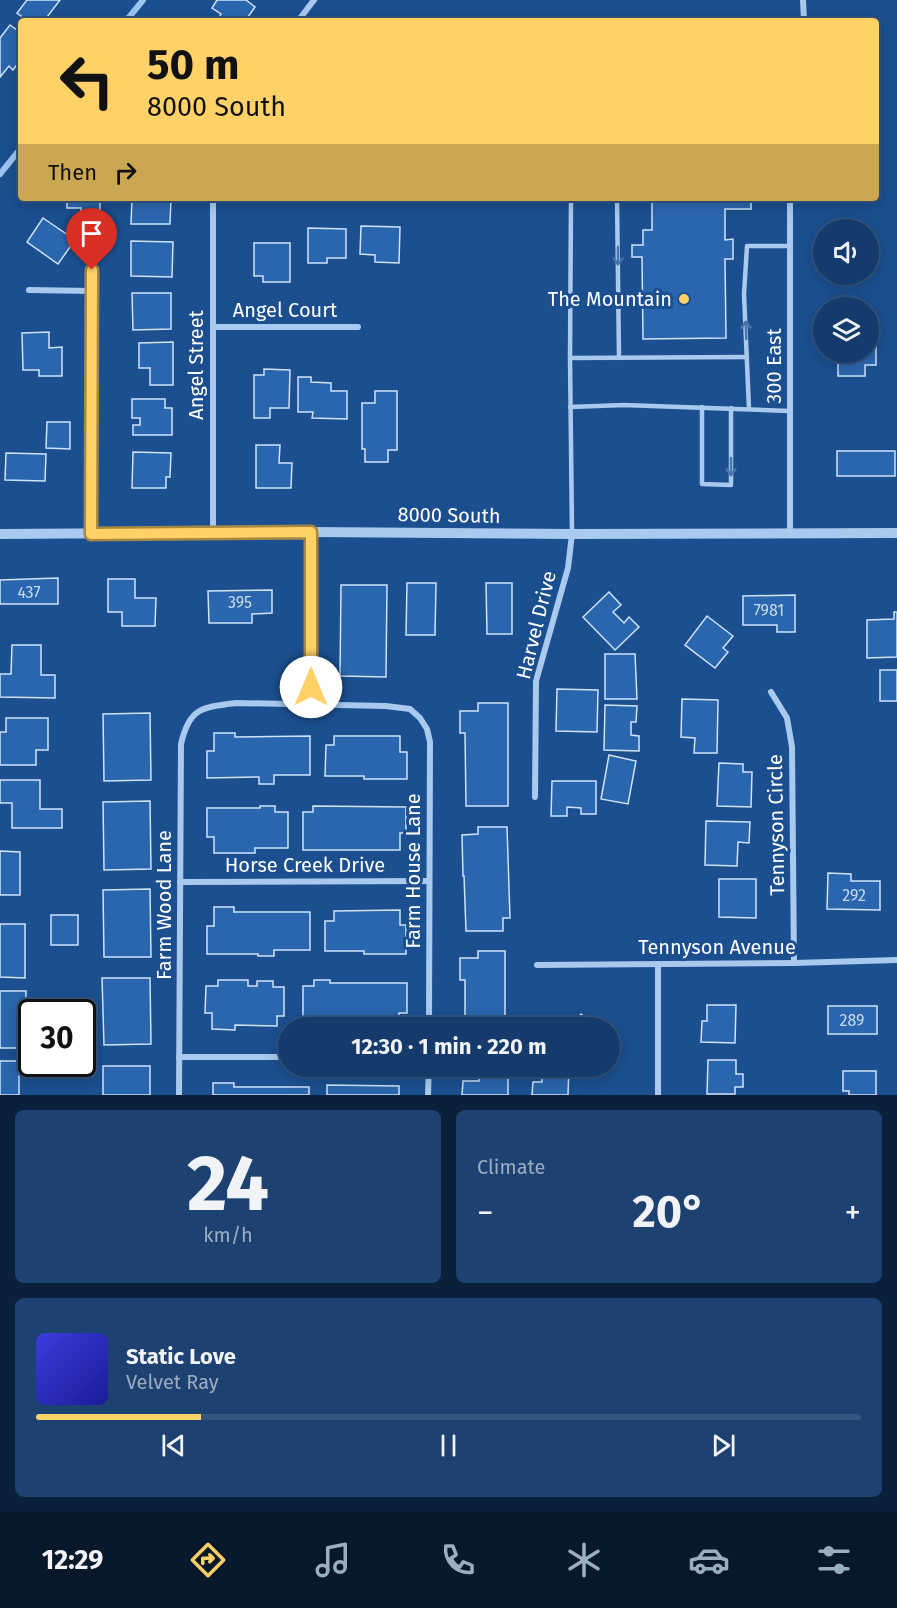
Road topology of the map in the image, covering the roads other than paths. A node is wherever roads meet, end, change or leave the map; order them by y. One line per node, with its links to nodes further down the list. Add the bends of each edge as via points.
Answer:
1 (314, 0): 3 (street)
2 (803, 0): 4 (street)
3 (300, 18)
4 (804, 18)
5 (213, 201): 13 (street, Angel Street)
6 (571, 201): 16 (lane)
7 (618, 201): 17 (lane, one-way to 17)
8 (790, 201): 9 (street, 300 East)
9 (790, 246): 15 (lane, one-way to 9, via 747,246); 22 (street, 300 East)
10 (92, 249): 12 (street)
11 (29, 290): 12 (street)
12 (91, 291): 27 (street)
13 (213, 327): 14 (street, Angel Court); 23 (street, Angel Street)
14 (358, 327)
15 (747, 357): 17 (lane); 21 (lane)
16 (570, 358): 17 (lane); 18 (lane)
17 (619, 358)
18 (570, 407): 19 (lane); 28 (lane)
19 (702, 407): 20 (lane); 20 (lane, one-way to 19, via 731,485 702,484)
20 (731, 408): 21 (lane)
21 (749, 409): 22 (lane)
22 (790, 411): 29 (street, 300 East)
23 (213, 532): 24 (street, 8000 South); 27 (street, 8000 South)
24 (311, 532): 28 (street, 8000 South); 31 (street)
25 (897, 533): 29 (street, 8000 South)
26 (0, 534): 27 (street, 8000 South)
27 (91, 534)
28 (572, 534): 29 (street, 8000 South); 32 (street, Harvel Drive, via 568,568 536,681)
29 (790, 534)
30 (771, 692): 36 (street, Tennyson Circle, via 788,718 792,747)
31 (311, 705): 33 (street, Farm Wood Lane, via 212,706 192,717 181,744); 34 (street, Farm House Lane, via 386,706 410,709 420,718 430,742)
32 (535, 797)
33 (180, 882): 34 (street, Horse Creek Drive); 40 (street, Farm Wood Lane)
34 (429, 882): 39 (street, Farm House Lane)
35 (897, 960): 36 (street, Tennyson Avenue)
36 (794, 963): 37 (street, Tennyson Avenue)
37 (658, 964): 38 (street, Tennyson Avenue); 45 (street)
38 (537, 965)
39 (429, 1017)
40 (179, 1057): 41 (street); 43 (street, Farm Wood Lane)
41 (278, 1057)
42 (429, 1077): 44 (street)
43 (179, 1095)
44 (428, 1095)
45 (658, 1095)

